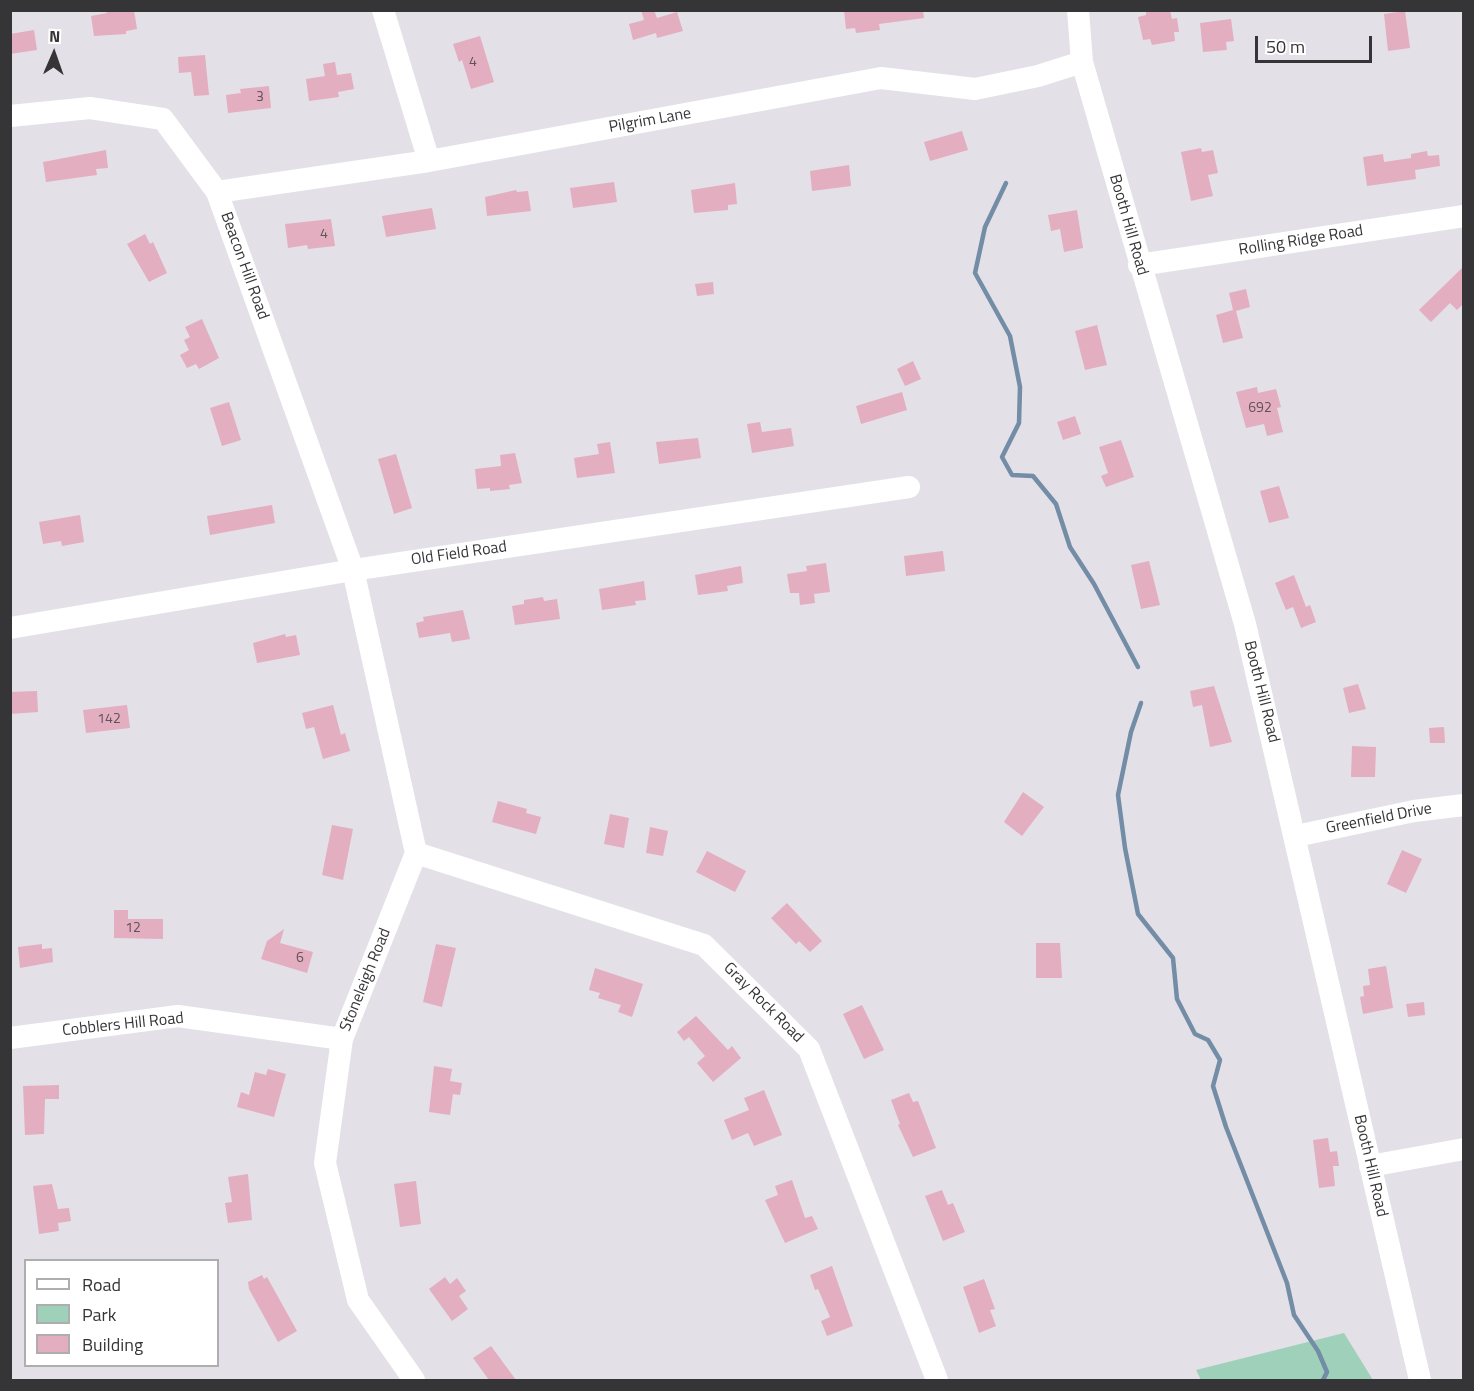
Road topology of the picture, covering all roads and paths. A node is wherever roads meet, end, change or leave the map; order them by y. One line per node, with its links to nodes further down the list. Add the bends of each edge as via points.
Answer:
1 (383, 10): 5 (street)
2 (1078, 10): 3 (street, Booth Hill Road)
3 (1082, 62): 5 (street, Pilgrim Lane, via 975,89 881,78); 8 (street, Booth Hill Road)
4 (10, 116): 6 (street, Beacon Hill Road, via 90,108 163,119)
5 (429, 161): 6 (street, Pilgrim Lane)
6 (217, 192): 10 (street, Beacon Hill Road)
7 (1464, 216): 8 (street, Rolling Ridge Road)
8 (1139, 265): 13 (street, Booth Hill Road, via 1245,624)
9 (909, 487): 10 (street, Old Field Road)
10 (352, 570): 11 (street, Old Field Road); 14 (street)
11 (10, 628)
12 (1464, 805): 13 (street, Greenfield Drive, via 1414,811)
13 (1296, 836): 18 (street, Booth Hill Road, via 1324,975)
14 (416, 853): 16 (street, Stoneleigh Road); 20 (street, Gray Rock Road, via 704,945 809,1049)
15 (10, 1038): 16 (street, Cobblers Hill Road, via 178,1016)
16 (342, 1039): 19 (street, Stoneleigh Road, via 325,1163 358,1300)
17 (1464, 1149): 18 (street)
18 (1370, 1166): 21 (street, Booth Hill Road)
19 (414, 1380)
20 (937, 1380)
21 (1420, 1380)

